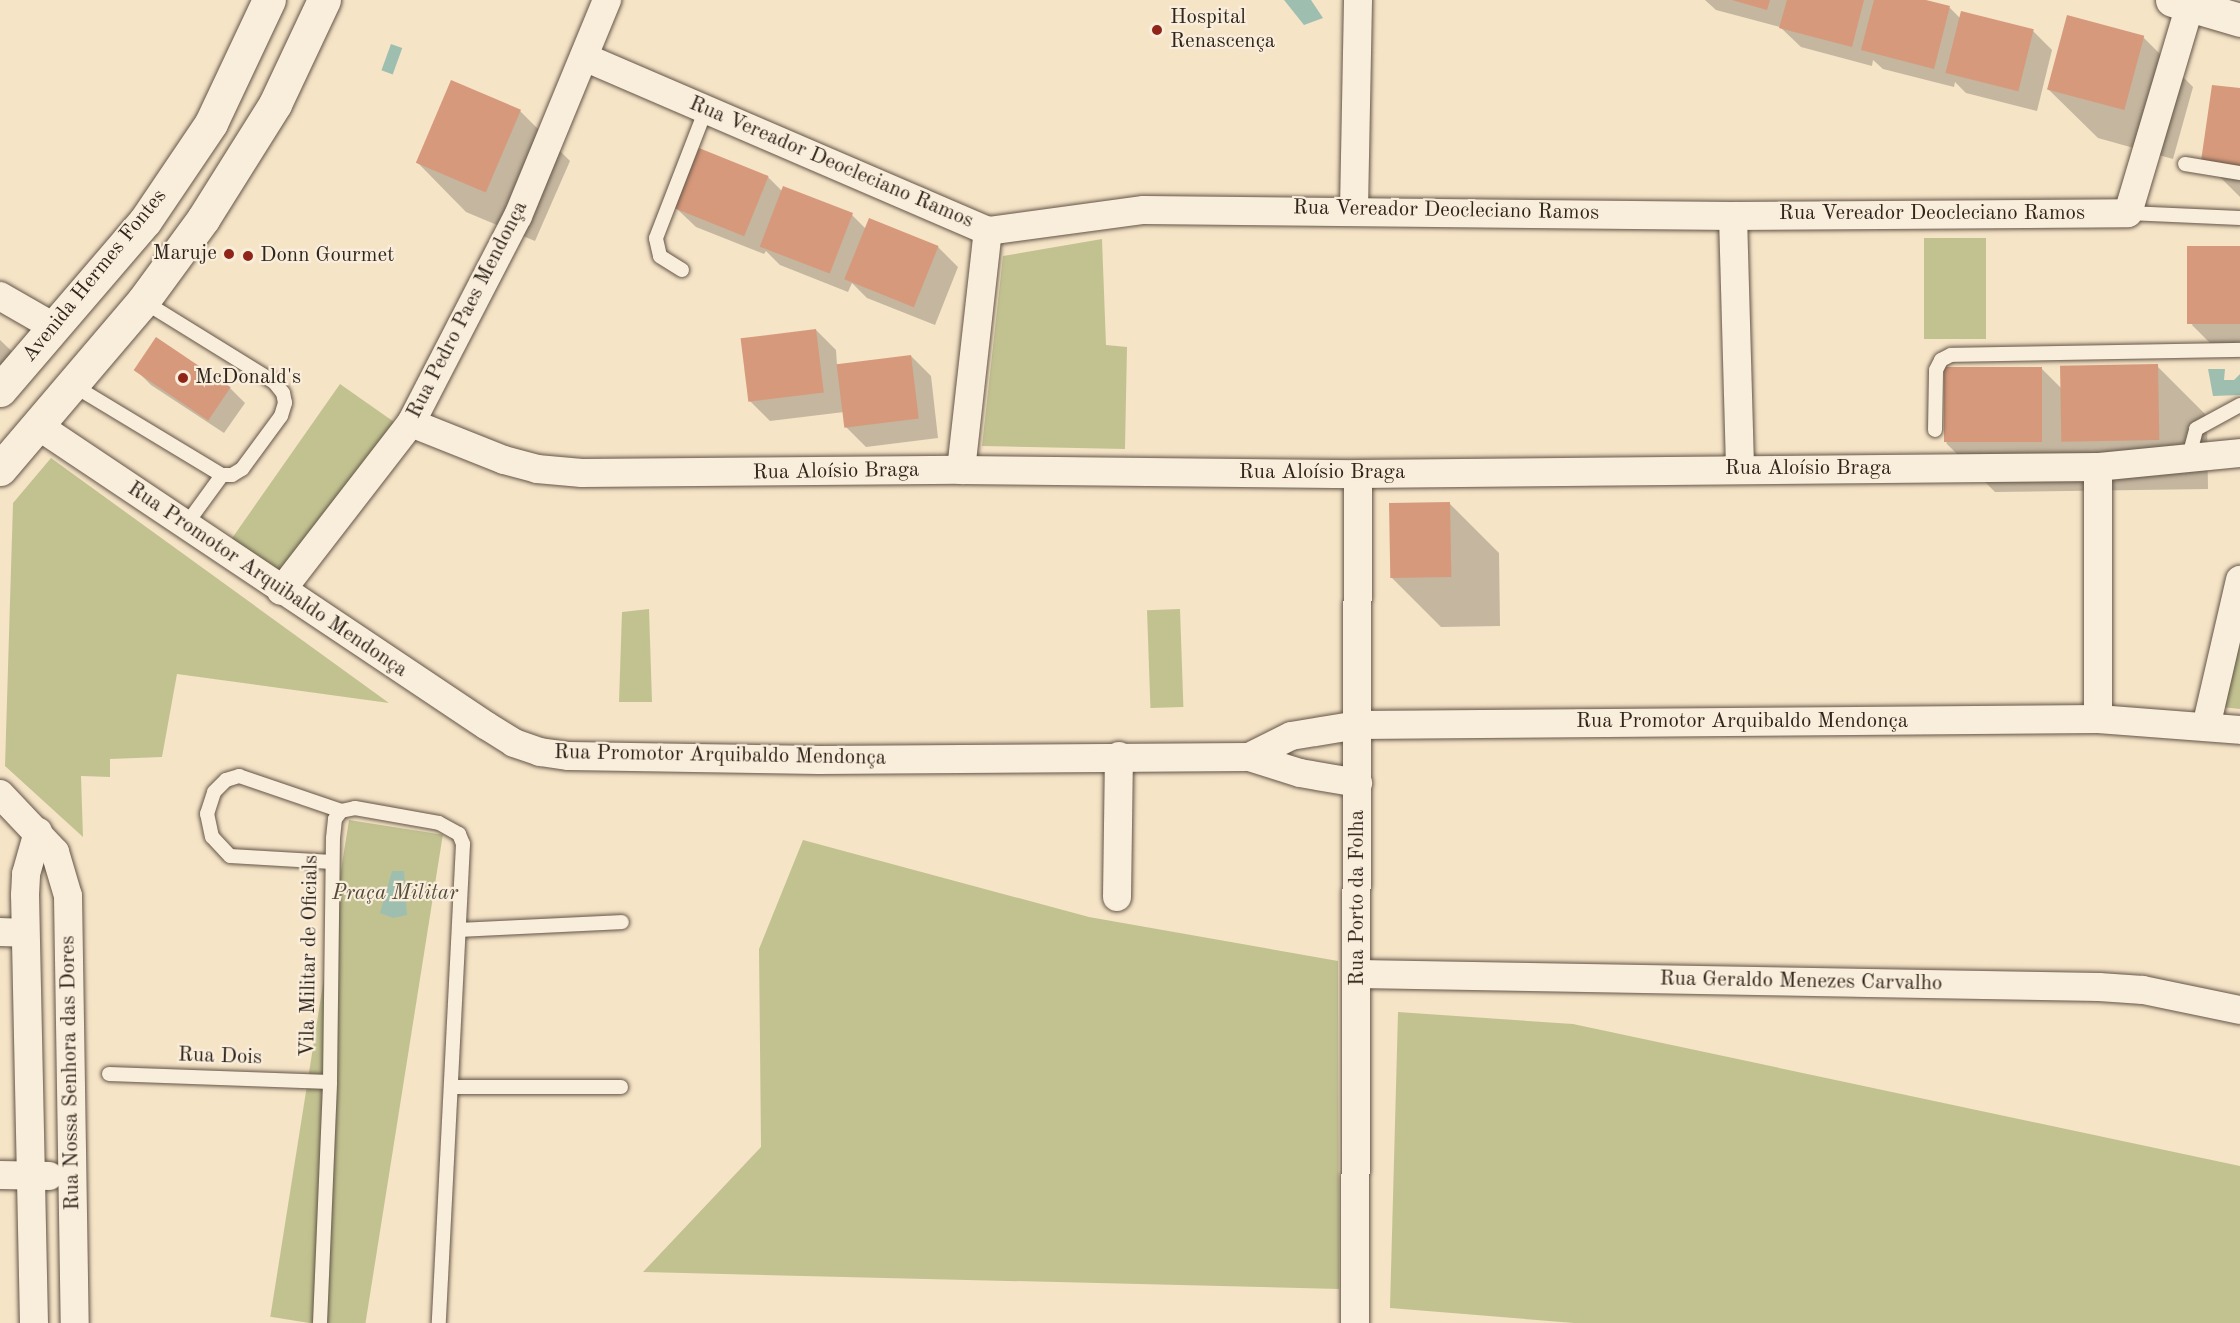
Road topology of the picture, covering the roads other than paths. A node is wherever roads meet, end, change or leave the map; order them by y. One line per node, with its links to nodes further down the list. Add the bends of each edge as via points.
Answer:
1 (269, 0): 19 (main road, Avenida Hermes Fontes, via 211,123 145,221)
2 (324, 0): 18 (main road, via 275,104 203,219)
3 (607, 0): 7 (street, Rua Pedro Paes Mendonça)
4 (1358, 0): 11 (street)
5 (2181, 3): 6 (main road); 12 (street)
6 (2240, 20)
7 (584, 57): 8 (street, Rua Vereador Deocleciano Ramos); 24 (street, Rua Pedro Paes Mendonça, via 518,216)
8 (706, 109): 15 (street, Rua Vereador Deocleciano Ramos); 16 (lane, via 656,238 660,256)
9 (2185, 164): 10 (lane)
10 (2240, 173)
11 (1354, 209): 13 (street, Rua Vereador Deocleciano Ramos); 15 (street, Rua Vereador Deocleciano Ramos, via 1144,210)
12 (2128, 213): 13 (street, Rua Vereador Deocleciano Ramos); 14 (lane)
13 (1733, 216): 31 (street)
14 (2240, 218)
15 (988, 231): 32 (street)
16 (682, 270)
17 (0, 296): 19 (street)
18 (143, 301): 21 (main road); 34 (lane, via 274,382 283,393 281,416 242,469)
19 (54, 327): 22 (main road, Avenida Hermes Fontes)
20 (2240, 350): 26 (lane, via 1951,355 1941,360 1936,370)
21 (71, 384): 25 (main road); 34 (lane)
22 (0, 390)
23 (2240, 405): 28 (lane, via 2196,429)
24 (411, 423): 32 (street, Rua Aloísio Braga, via 504,460 537,469 582,473); 37 (street, Rua Pedro Paes Mendonça)
25 (37, 425): 30 (main road); 35 (street, Rua Promotor Arquibaldo Mendonça)
26 (1935, 430)
27 (2240, 453): 28 (street, Rua Aloísio Braga)
28 (2189, 456): 29 (street, Rua Aloísio Braga)
29 (2098, 467): 31 (street, Rua Aloísio Braga); 38 (street)
30 (0, 469)
31 (1740, 469): 33 (street, Rua Aloísio Braga)
32 (961, 470): 33 (street, Rua Aloísio Braga)
33 (1358, 474): 39 (street, Rua Porto da Folha)
34 (222, 475): 35 (lane)
35 (185, 526): 37 (street, Rua Promotor Arquibaldo Mendonça)
36 (2240, 580): 40 (street)
37 (281, 591): 42 (street, Rua Promotor Arquibaldo Mendonça, via 514,743 540,752 569,756 819,760)
38 (2098, 719): 39 (street, Rua Promotor Arquibaldo Mendonça); 40 (street, Rua Promotor Arquibaldo Mendonça)
39 (1358, 725): 43 (street, Rua Promotor Arquibaldo Mendonça, via 1292,736); 44 (street, Rua Porto da Folha)
40 (2206, 726): 41 (street, Rua Promotor Arquibaldo Mendonça)
41 (2240, 730)
42 (1119, 756): 43 (street, Rua Promotor Arquibaldo Mendonça); 49 (street)
43 (1249, 757): 44 (street, Rua Promotor Arquibaldo Mendonça, via 1300,773)
44 (1358, 783): 53 (street, Rua Porto da Folha)
45 (0, 794): 47 (street, Rua Nossa Senhora das Dores)
46 (341, 811): 48 (lane, Vila Militar de Oficials, via 335,819); 48 (lane, via 239,776 226,780 214,792 207,814 212,837 230,856); 51 (lane, via 356,808 439,823 459,834 463,844)
47 (38, 832): 52 (street, Rua Nossa Senhora das Dores); 61 (street, Rua Nossa Senhora das Dores, via 55,852 69,896)
48 (332, 862): 56 (lane, Vila Militar de Oficials)
49 (1117, 897)
50 (622, 922): 51 (lane)
51 (460, 930): 57 (lane)
52 (13, 933): 60 (street, Rua Nossa Senhora das Dores)
53 (1359, 975): 54 (street, Rua Geraldo Menezes Carvalho, via 2099,987 2143,990); 66 (street, Rua Porto da Folha)
54 (2240, 1010)
55 (109, 1074): 56 (lane, Rua Dois)
56 (330, 1082): 64 (lane, Vila Militar de Oficials)
57 (452, 1087): 58 (lane); 65 (lane)
58 (621, 1087)
59 (0, 1175): 60 (street)
60 (32, 1176): 61 (street); 62 (street, Rua Nossa Senhora das Dores)
61 (72, 1176): 63 (street, Rua Nossa Senhora das Dores)
62 (34, 1323)
63 (75, 1323)
64 (320, 1323)
65 (439, 1323)
66 (1355, 1323)

